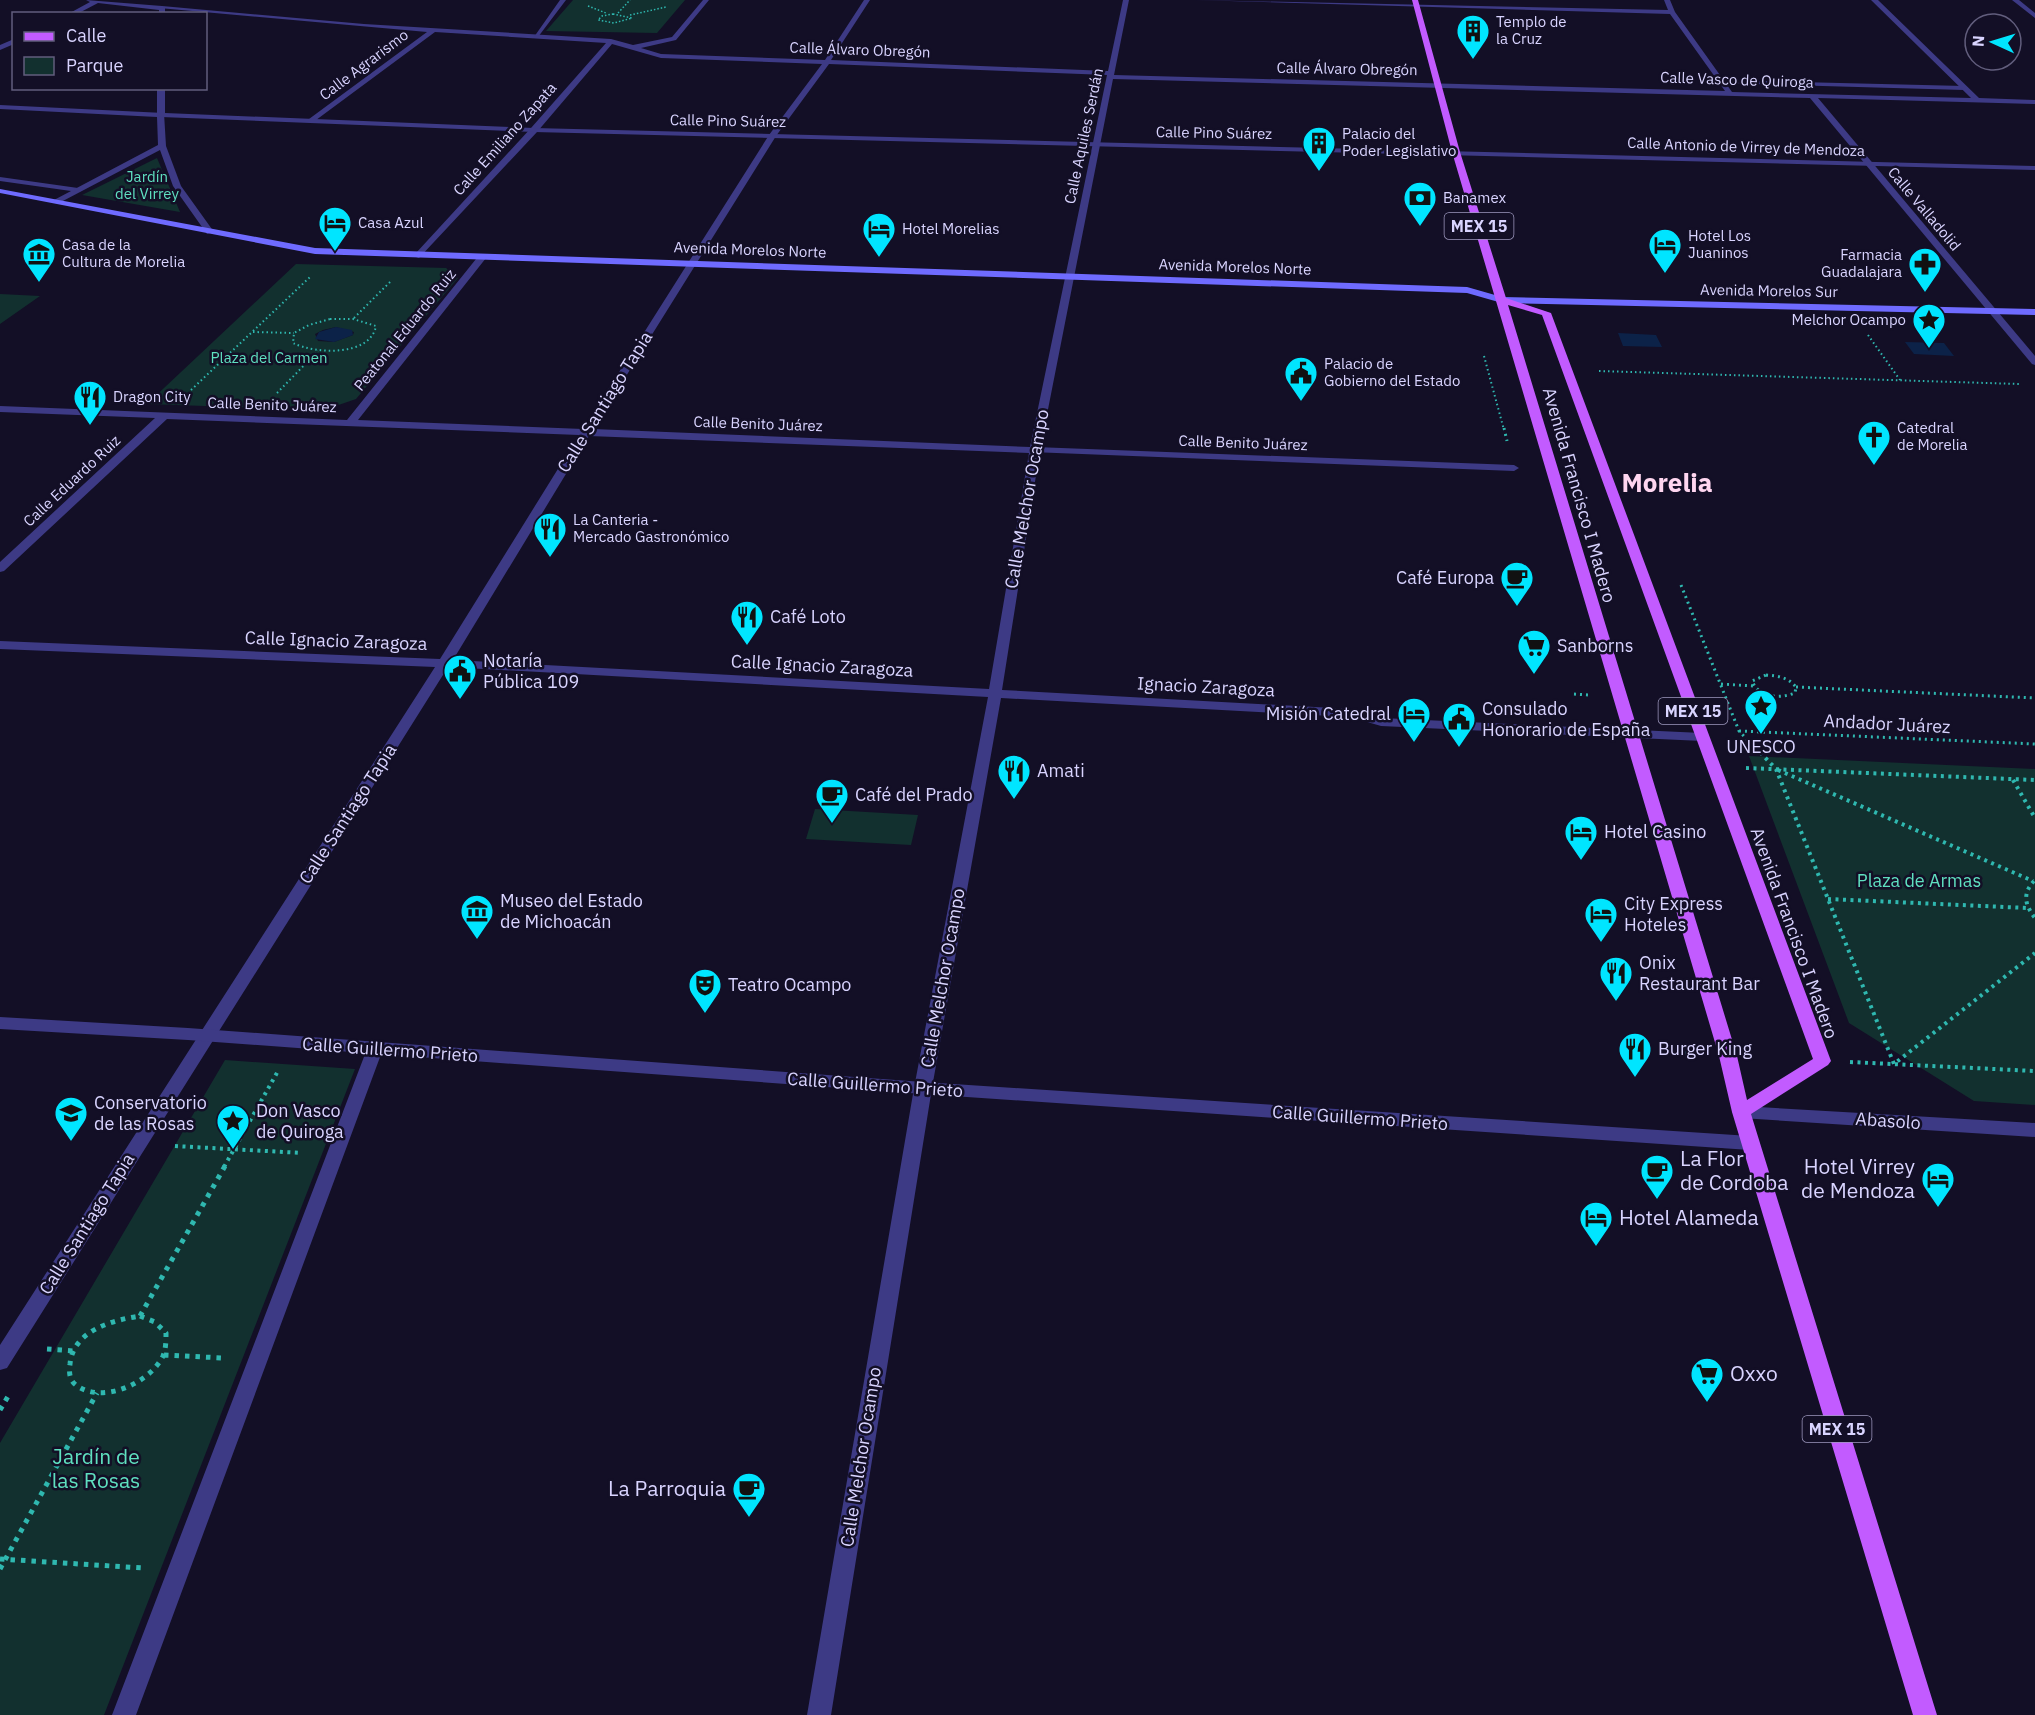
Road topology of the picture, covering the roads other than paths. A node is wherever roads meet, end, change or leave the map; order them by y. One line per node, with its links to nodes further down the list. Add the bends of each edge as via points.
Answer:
1 (89, 0): 2 (street, Calle Álvaro Obregón)
2 (98, 0): 12 (street, Calle Álvaro Obregón); 13 (street)
3 (563, 0): 19 (street)
4 (706, 0): 21 (street, via 674,39)
5 (867, 0): 23 (street, Calle Santiago Tapia)
6 (1126, 0): 24 (street, Calle Aquiles Serdán)
7 (1198, 0): 11 (street)
8 (1667, 0): 15 (street)
9 (1874, 0): 27 (street)
10 (2015, 0): 17 (street)
11 (1416, 3): 15 (street); 26 (main road, MEX 15)
12 (162, 10): 14 (street, Calle Álvaro Obregón)
13 (74, 12)
14 (189, 12)
15 (1672, 12): 25 (street)
16 (207, 13): 18 (street, Calle Álvaro Obregón)
17 (2035, 16)
18 (434, 30): 19 (street, Calle Álvaro Obregón); 35 (street, Calle Agrarismo)
19 (536, 36): 20 (street, Calle Álvaro Obregón)
20 (611, 41): 21 (street, Calle Álvaro Obregón); 22 (street, Calle Emiliano Zapata)
21 (634, 47): 22 (street); 23 (street, Calle Álvaro Obregón, via 661,56)
22 (598, 55): 36 (street, Calle Emiliano Zapata)
23 (827, 62): 24 (street, Calle Álvaro Obregón); 37 (street, Calle Santiago Tapia)
24 (1111, 75): 26 (street, Calle Álvaro Obregón); 38 (street, Calle Aquiles Serdán)
25 (1721, 82): 27 (street, Calle Vasco de Quiroga); 29 (street)
26 (1439, 85): 29 (street, Calle Vasco de Quiroga); 40 (main road, MEX 15)
27 (1964, 88): 31 (street)
28 (161, 90): 34 (street)
29 (1730, 94): 30 (street, Calle Vasco de Quiroga)
30 (1812, 96): 31 (street, Calle Vasco de Quiroga); 41 (street, Calle Valladolid)
31 (1977, 100): 32 (street, Calle Vasco de Quiroga)
32 (2035, 102)
33 (0, 107): 34 (street, Calle Pino Suárez)
34 (161, 115): 35 (street, Calle Pino Suárez); 39 (street)
35 (312, 121): 36 (street, Calle Pino Suárez)
36 (534, 130): 37 (street, Calle Pino Suárez); 48 (street, Calle Emiliano Zapata)
37 (773, 135): 38 (street, Calle Pino Suárez); 50 (street, Calle Santiago Tapia)
38 (1097, 143): 40 (street, Calle Pino Suárez); 51 (street, Calle Aquiles Serdán)
39 (162, 146): 44 (street); 47 (street, via 177,186)
40 (1456, 153): 41 (street, Calle Antonio de Virrey de Mendoza); 52 (main road, MEX 15)
41 (1869, 163): 42 (street, Calle Antonio de Virrey de Mendoza); 53 (street, Calle Valladolid)
42 (2035, 168)
43 (0, 179): 44 (street)
44 (78, 190): 46 (street)
45 (0, 191): 46 (main road, Avenida Morelos Norte)
46 (58, 200): 47 (main road, Avenida Morelos Norte)
47 (210, 232): 48 (main road, Avenida Morelos Norte, via 315,251)
48 (419, 255): 49 (main road, Avenida Morelos Norte)
49 (483, 256): 50 (main road, Avenida Morelos Norte); 58 (street, Peatonal Eduardo Ruiz)
50 (692, 263): 51 (main road, Avenida Morelos Norte); 59 (street, Calle Santiago Tapia)
51 (1068, 277): 52 (main road, Avenida Morelos Norte, via 1467,290); 60 (street, Calle Melchor Ocampo)
52 (1503, 300): 53 (main road, Avenida Morelos Sur); 66 (main road, Avenida Francisco I Madero / MEX 15); 67 (main road, Avenida Francisco I Madero / MEX 15, via 1546,313)
53 (1993, 311): 54 (main road, Avenida Morelos Sur); 55 (street, Calle Valladolid)
54 (2035, 312)
55 (2035, 362)
56 (0, 409): 57 (street, Calle Benito Juárez)
57 (165, 415): 58 (street, Calle Benito Juárez); 62 (street, Calle Eduardo Ruiz)
58 (350, 423): 59 (street, Calle Benito Juárez)
59 (586, 432): 60 (street, Calle Benito Juárez); 64 (street, Calle Santiago Tapia)
60 (1035, 450): 61 (street, Calle Benito Juárez); 65 (street, Calle Melchor Ocampo)
61 (1514, 468)
62 (0, 568)
63 (0, 645): 64 (street, Calle Ignacio Zaragoza)
64 (444, 663): 65 (street, Calle Ignacio Zaragoza); 69 (street, Calle Santiago Tapia)
65 (995, 694): 66 (street, Ignacio Zaragoza, via 1350,713 1381,722); 71 (street, Calle Melchor Ocampo)
66 (1630, 733): 67 (street, Ignacio Zaragoza); 72 (main road, Avenida Francisco I Madero / MEX 15, via 1728,1056)
67 (1702, 737): 72 (main road, Avenida Francisco I Madero / MEX 15, via 1822,1061)
68 (0, 1023): 69 (street, Calle Guillermo Prieto)
69 (206, 1036): 70 (street, Calle Guillermo Prieto); 75 (street, Calle Santiago Tapia)
70 (375, 1049): 71 (street, Calle Guillermo Prieto); 76 (street)
71 (922, 1088): 74 (street, Calle Guillermo Prieto); 77 (street, Calle Melchor Ocampo)
72 (1741, 1112): 73 (street, Abasolo); 74 (main road)
73 (2035, 1130)
74 (1750, 1143): 78 (main road, MEX 15)
75 (0, 1362)
76 (124, 1715)
77 (819, 1715)
78 (1925, 1715)

